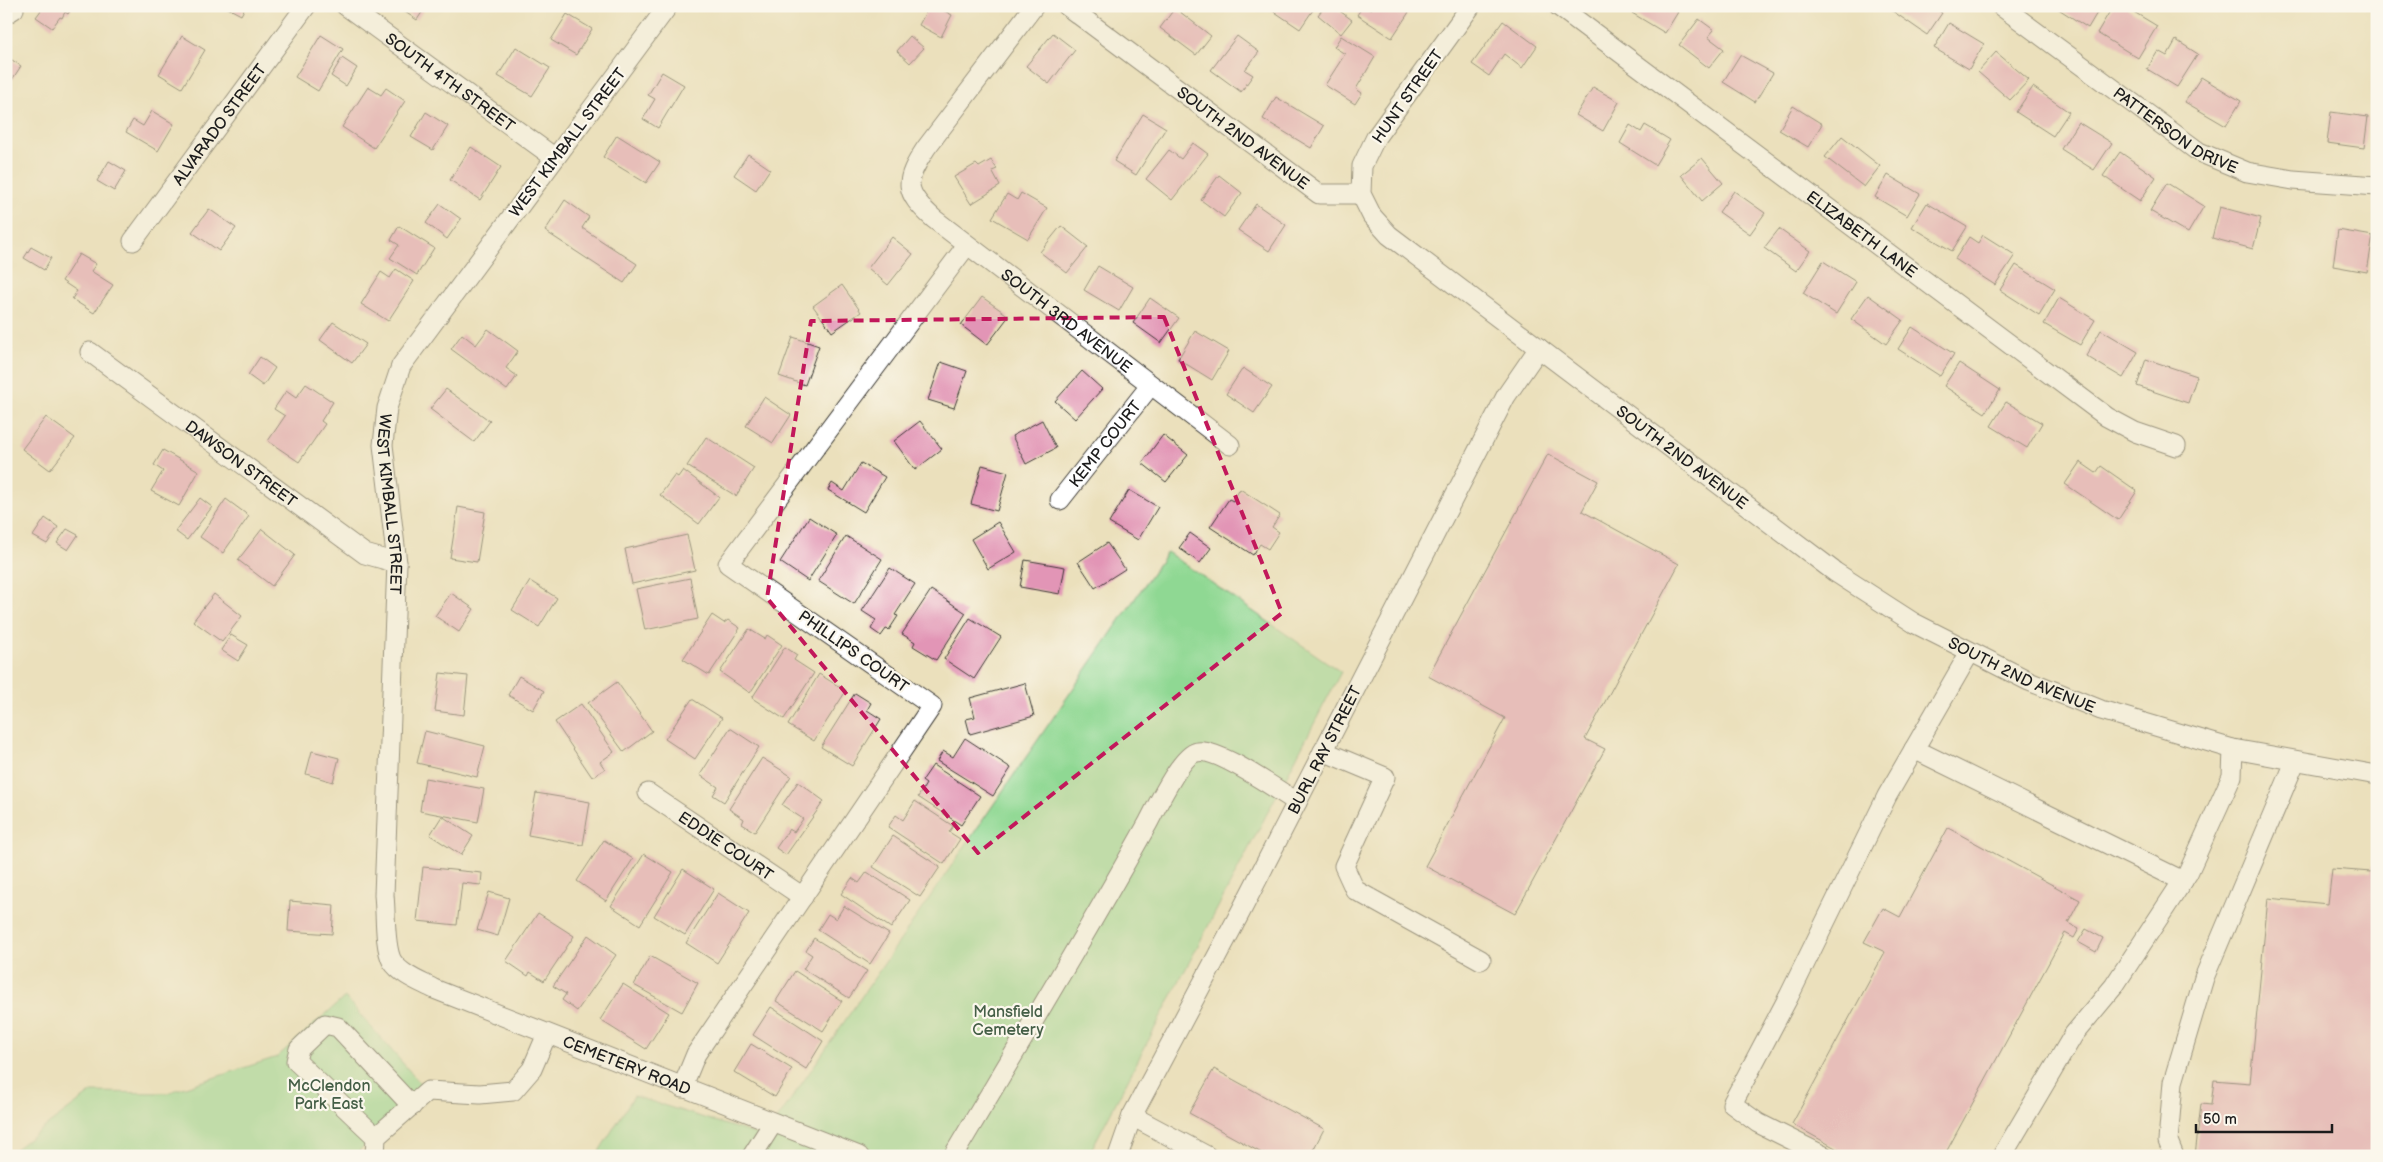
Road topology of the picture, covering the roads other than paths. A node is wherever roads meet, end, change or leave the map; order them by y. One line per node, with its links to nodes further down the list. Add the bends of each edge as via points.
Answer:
1 (306, 6): 12 (street, ALVARADO STREET)
2 (346, 6): 9 (street, SOUTH 4TH STREET)
3 (668, 6): 9 (street, WEST KIMBALL STREET)
4 (1034, 6): 13 (street, SOUTH 3RD AVENUE, via 912,170 910,190 920,207)
5 (1067, 6): 11 (street, SOUTH 2ND AVENUE, via 1319,194)
6 (1471, 6): 11 (street, HUNT STREET, via 1376,137 1362,166)
7 (1558, 6): 18 (street, ELIZABETH LANE, via 2107,418)
8 (2001, 6): 10 (street, PATTERSON DRIVE, via 2199,152 2247,172 2292,180)
9 (555, 158): 20 (street, WEST KIMBALL STREET, via 401,366 387,408 382,445)
10 (2377, 186)
11 (1362, 194): 14 (street, SOUTH 2ND AVENUE, via 1372,216 1389,235)
12 (133, 241)
13 (967, 245): 16 (street, SOUTH 3RD AVENUE); 30 (street, PHILLIPS COURT, via 728,564 932,706)
14 (1539, 348): 21 (street, SOUTH 2ND AVENUE, via 1836,572 1914,623); 24 (street, BURL RAY STREET, via 1506,396)
15 (90, 352): 20 (street, DAWSON STREET, via 365,554)
16 (1150, 386): 17 (street, SOUTH 3RD AVENUE); 19 (street, KEMP COURT)
17 (1230, 445)
18 (2176, 446)
19 (1060, 500)
20 (397, 563): 32 (street, WEST KIMBALL STREET, via 384,896 387,940 392,961)
21 (1970, 652): 22 (street); 23 (street, SOUTH 2ND AVENUE, via 2101,710)
22 (1914, 749): 29 (street); 44 (street, via 1887,796 1732,1104 1758,1123)
23 (2233, 749): 25 (street, SOUTH 2ND AVENUE); 29 (street, via 2232,776)
24 (1323, 751): 28 (street, BURL RAY STREET); 31 (street, via 1385,777 1344,866 1355,890)
25 (2295, 762): 26 (street, SOUTH 2ND AVENUE); 46 (street, via 2204,978 2173,1082 2168,1142)
26 (2377, 775)
27 (648, 793): 30 (street, EDDIE COURT)
28 (1297, 802): 36 (street, BURL RAY STREET); 41 (street, via 1224,758 1204,751 1194,752 1183,763)
29 (2183, 881): 45 (street, via 2114,986 2074,1034)
30 (803, 897): 34 (street, PHILLIPS COURT, via 696,1054)
31 (1481, 960)
32 (400, 968): 33 (street, CEMETERY ROAD, via 434,989)
33 (547, 1034): 34 (street, CEMETERY ROAD); 35 (street, via 532,1069 513,1091 480,1094 428,1091)
34 (682, 1088): 37 (street, CEMETERY ROAD)
35 (412, 1106): 38 (street); 38 (street, via 338,1027 325,1024 299,1049 296,1061)
36 (1132, 1116): 42 (street, BURL RAY STREET); 43 (street)
37 (773, 1123): 39 (street); 40 (street, CEMETERY ROAD)
38 (375, 1147)
39 (752, 1156)
40 (859, 1156)
41 (954, 1156)
42 (1118, 1156)
43 (1207, 1156)
44 (1824, 1156)
45 (2002, 1156)
46 (2174, 1156)

